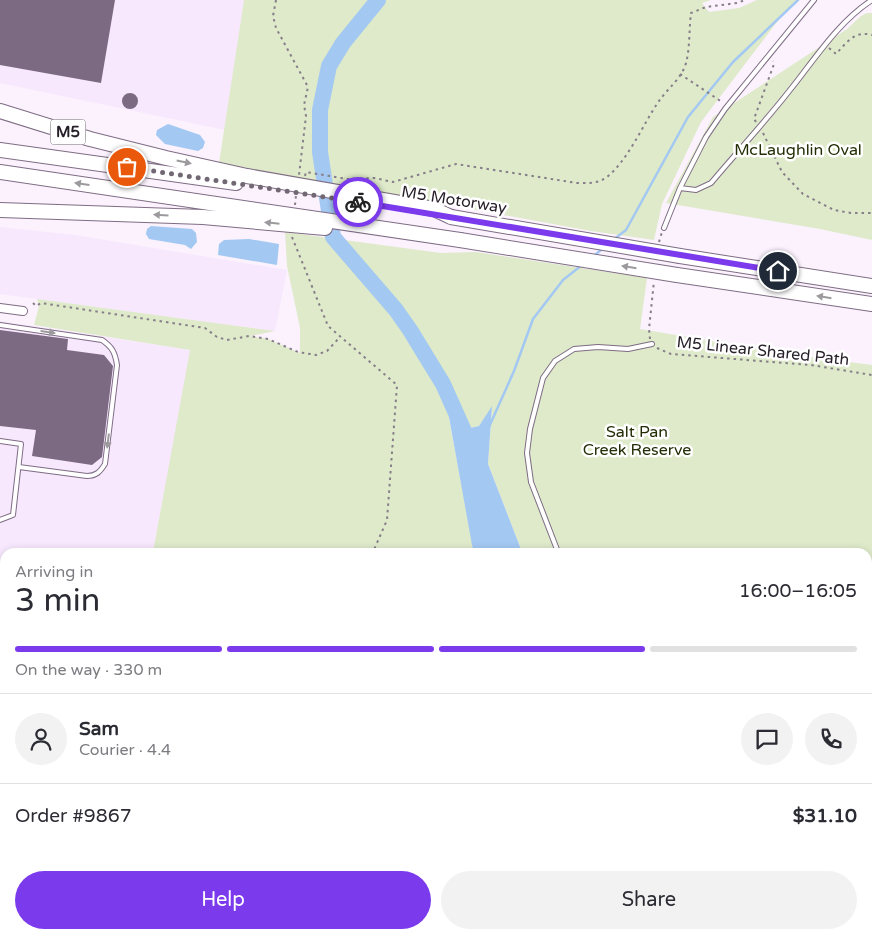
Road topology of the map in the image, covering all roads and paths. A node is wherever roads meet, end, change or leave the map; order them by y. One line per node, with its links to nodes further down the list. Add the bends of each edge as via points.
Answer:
1 (276, 0): 13 (path, via 273,16 276,28 308,87)
2 (746, 0): 8 (path, via 691,13 686,64)
3 (814, 0): 7 (lane)
4 (872, 0): 6 (lane, via 860,8)
5 (872, 35): 6 (path, via 852,37 836,54)
6 (825, 45): 11 (lane)
7 (772, 51): 11 (path, via 774,64 754,119); 17 (lane, via 725,108)
8 (680, 74): 9 (path); 13 (path, via 660,99 618,166 600,181 578,183 456,164 393,182 306,172 303,178)
9 (721, 101)
10 (0, 111): 15 (highway, M5, one-way to 15)
11 (759, 126): 17 (lane, via 710,183 696,190); 22 (path, via 782,172 803,194 834,210)
12 (0, 150): 15 (highway, M5 Motorway / M5)
13 (299, 171): 16 (path)
14 (0, 172): 21 (highway, one-way to 14)
15 (246, 180): 27 (highway, M5 Motorway / M5, bridge)
16 (298, 180)
17 (680, 188): 23 (lane)
18 (297, 189): 19 (path)
19 (294, 207)
20 (0, 210): 21 (highway, one-way to 20)
21 (242, 213): 29 (highway, one-way to 21, bridge, via 460,240)
22 (872, 213)
23 (664, 228): 25 (path)
24 (291, 234): 33 (path, via 328,326)
25 (658, 249)
26 (654, 277): 34 (path, M5 Linear Shared Path, via 649,329)
27 (872, 286)
28 (32, 303): 33 (path, via 197,326 227,340 248,336 268,339 298,352 316,355 327,351)
29 (872, 304)
30 (0, 308): 31 (street)
31 (23, 311)
32 (0, 325): 37 (lane, one-way to 37, via 102,340 116,354 105,464 99,472 87,476)
33 (340, 337): 39 (path, via 397,385 387,520)
34 (652, 344): 35 (path, M5 Linear Shared Path, via 671,354 811,365); 40 (lane, via 628,349 574,349 555,361 543,378 527,452 531,482)
35 (872, 375)
36 (0, 441): 37 (lane, via 21,444)
37 (19, 467): 38 (lane, via 13,515)
38 (0, 520)
39 (375, 548)
40 (556, 548)

